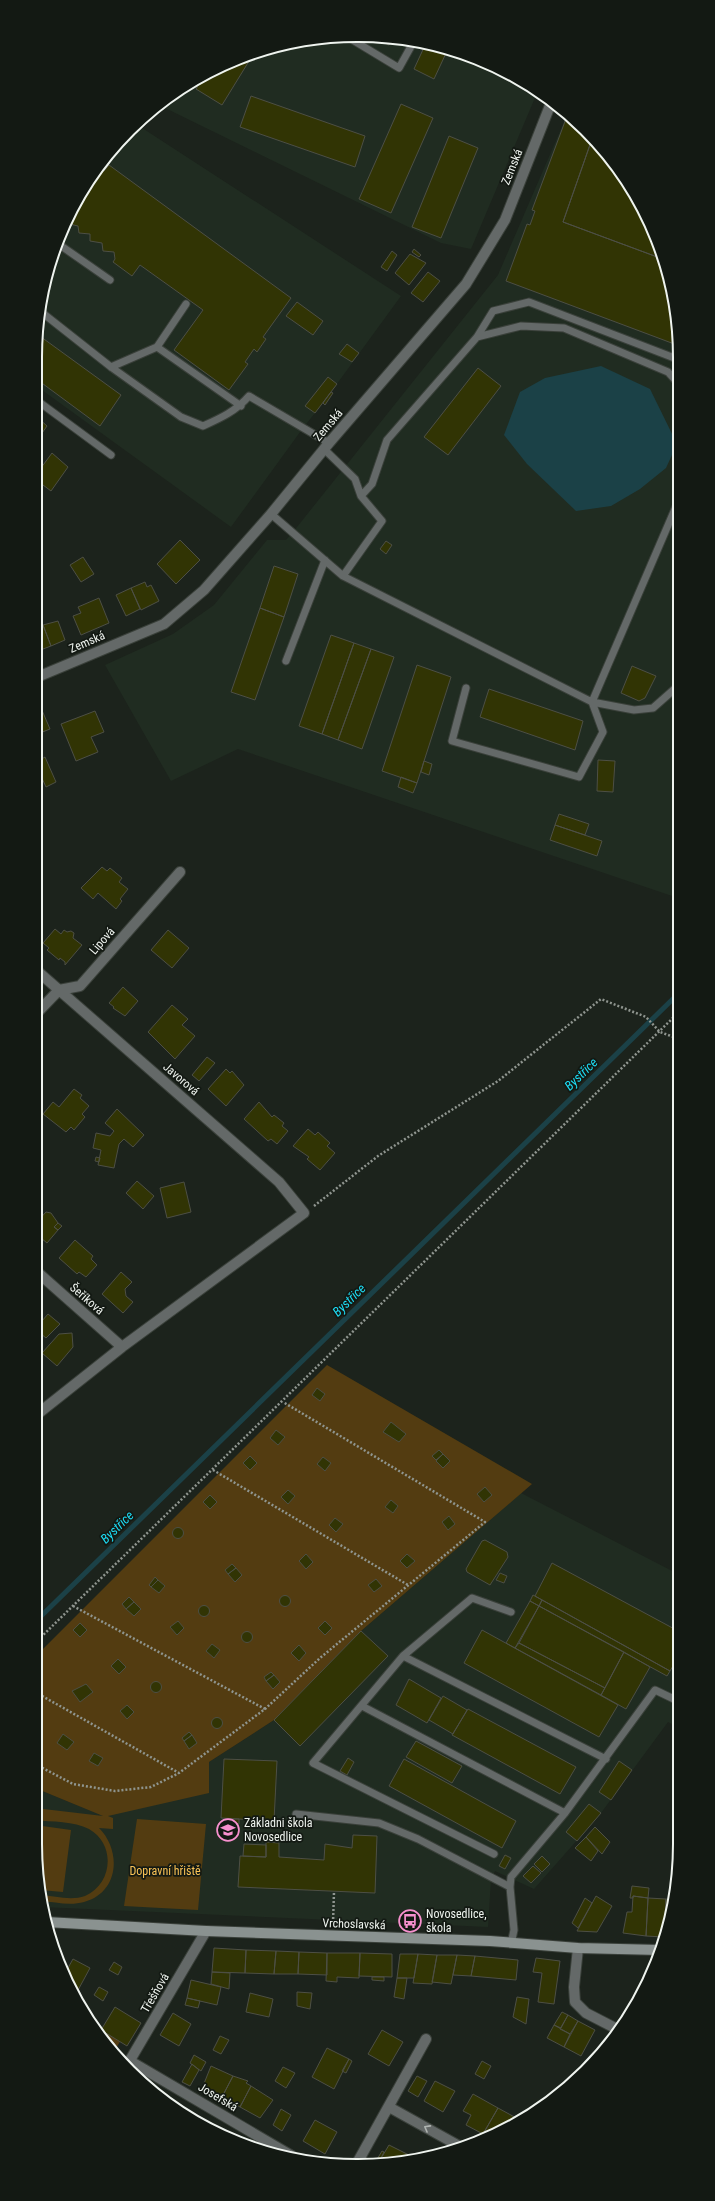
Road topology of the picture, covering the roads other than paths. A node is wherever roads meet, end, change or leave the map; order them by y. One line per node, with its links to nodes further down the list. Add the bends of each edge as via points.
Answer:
1 (356, 42): 2 (lane, via 399,68)
2 (411, 47)
3 (550, 107): 15 (street, Zemská, via 505,220 466,284)
4 (62, 247): 5 (lane)
5 (110, 280)
6 (186, 304): 9 (lane)
7 (45, 315): 11 (lane)
8 (477, 337): 10 (lane, via 493,311 529,302); 12 (lane, via 521,326 564,328 668,372); 17 (lane, via 387,440 372,484)
9 (157, 348): 11 (lane); 14 (lane)
10 (673, 357)
11 (111, 367): 14 (lane, via 181,417 203,426)
12 (673, 378)
13 (42, 404): 16 (lane)
14 (241, 406): 15 (lane, via 249,396)
15 (327, 446): 17 (lane, via 356,479); 18 (street, Zemská)
16 (111, 455)
17 (361, 496): 21 (lane, via 382,521)
18 (271, 514): 20 (lane); 23 (street, Zemská, via 204,590 164,624)
19 (673, 514): 26 (lane)
20 (325, 560): 21 (lane); 22 (lane)
21 (343, 576): 26 (lane)
22 (286, 661)
23 (42, 675)
24 (466, 688): 26 (lane, via 452,741 579,777 602,732)
25 (673, 690): 26 (lane, via 653,708 634,710)
26 (592, 702)
27 (180, 872): 29 (street, Lipová, via 80,986)
28 (42, 975): 29 (street, Javorová)
29 (59, 990): 30 (street); 32 (street, Javorová, via 279,1182 304,1213)
30 (42, 1008)
31 (42, 1276): 32 (street, Šeříková)
32 (122, 1347): 33 (street)
33 (42, 1410)
34 (511, 1612): 35 (lane, via 472,1598)
35 (403, 1656): 37 (lane); 38 (lane)
36 (673, 1699): 38 (lane, via 654,1690)
37 (362, 1706): 39 (lane); 41 (lane, via 313,1763)
38 (606, 1759): 39 (lane)
39 (565, 1813): 42 (lane, via 511,1877)
40 (296, 1814): 42 (lane, via 379,1823 418,1839)
41 (494, 1854)
42 (510, 1887): 45 (lane, via 514,1930)
43 (52, 1922): 44 (street, Vrchoslavská)
44 (206, 1931): 45 (street, Vrchoslavská, via 490,1941); 50 (street, Třešňová)
45 (511, 1944): 46 (street, Vrchoslavská)
46 (578, 1948): 47 (street, Vrchoslavská); 48 (street, via 575,2002 586,2013)
47 (654, 1950)
48 (614, 2027)
49 (426, 2039): 52 (street)
50 (129, 2062)
51 (135, 2068): 54 (street, Josefská)
52 (389, 2107): 53 (street, one-way to 52); 55 (street)
53 (454, 2143)
54 (279, 2149)
55 (359, 2159)

